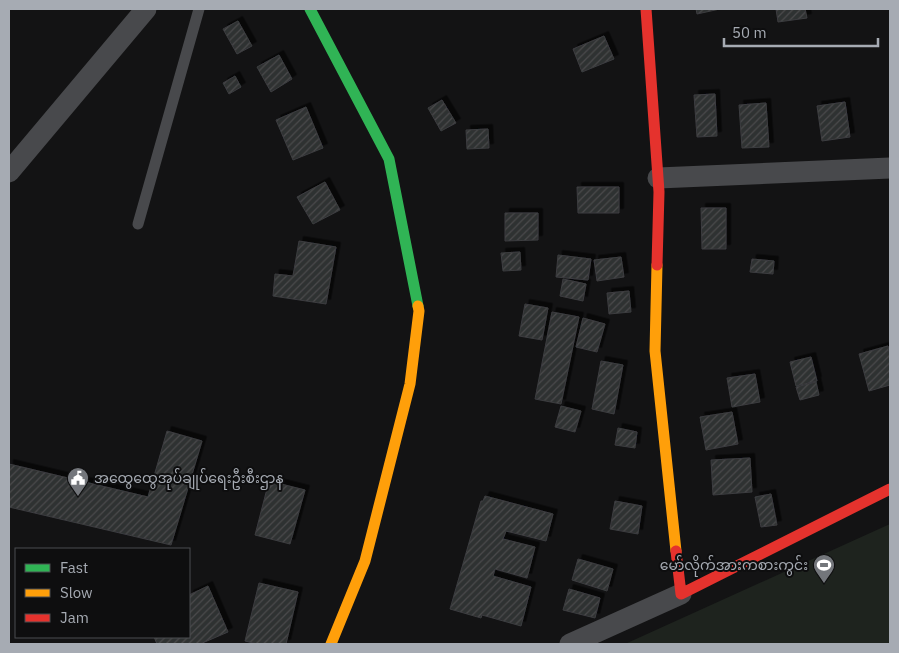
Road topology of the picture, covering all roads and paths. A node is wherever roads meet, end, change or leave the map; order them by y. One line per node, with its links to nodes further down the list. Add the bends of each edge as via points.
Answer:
1 (146, 9): 6 (street)
2 (199, 9): 8 (lane)
3 (310, 9): 11 (street, via 389,159 419,311 410,384 365,561)
4 (646, 9): 7 (street)
5 (890, 168): 7 (street)
6 (9, 172)
7 (658, 178): 10 (street, via 655,351)
8 (138, 224)
9 (890, 490): 10 (street)
10 (681, 594): 14 (street)
11 (337, 631): 12 (street); 13 (lane)
12 (332, 644)
13 (339, 644)
14 (570, 644)

